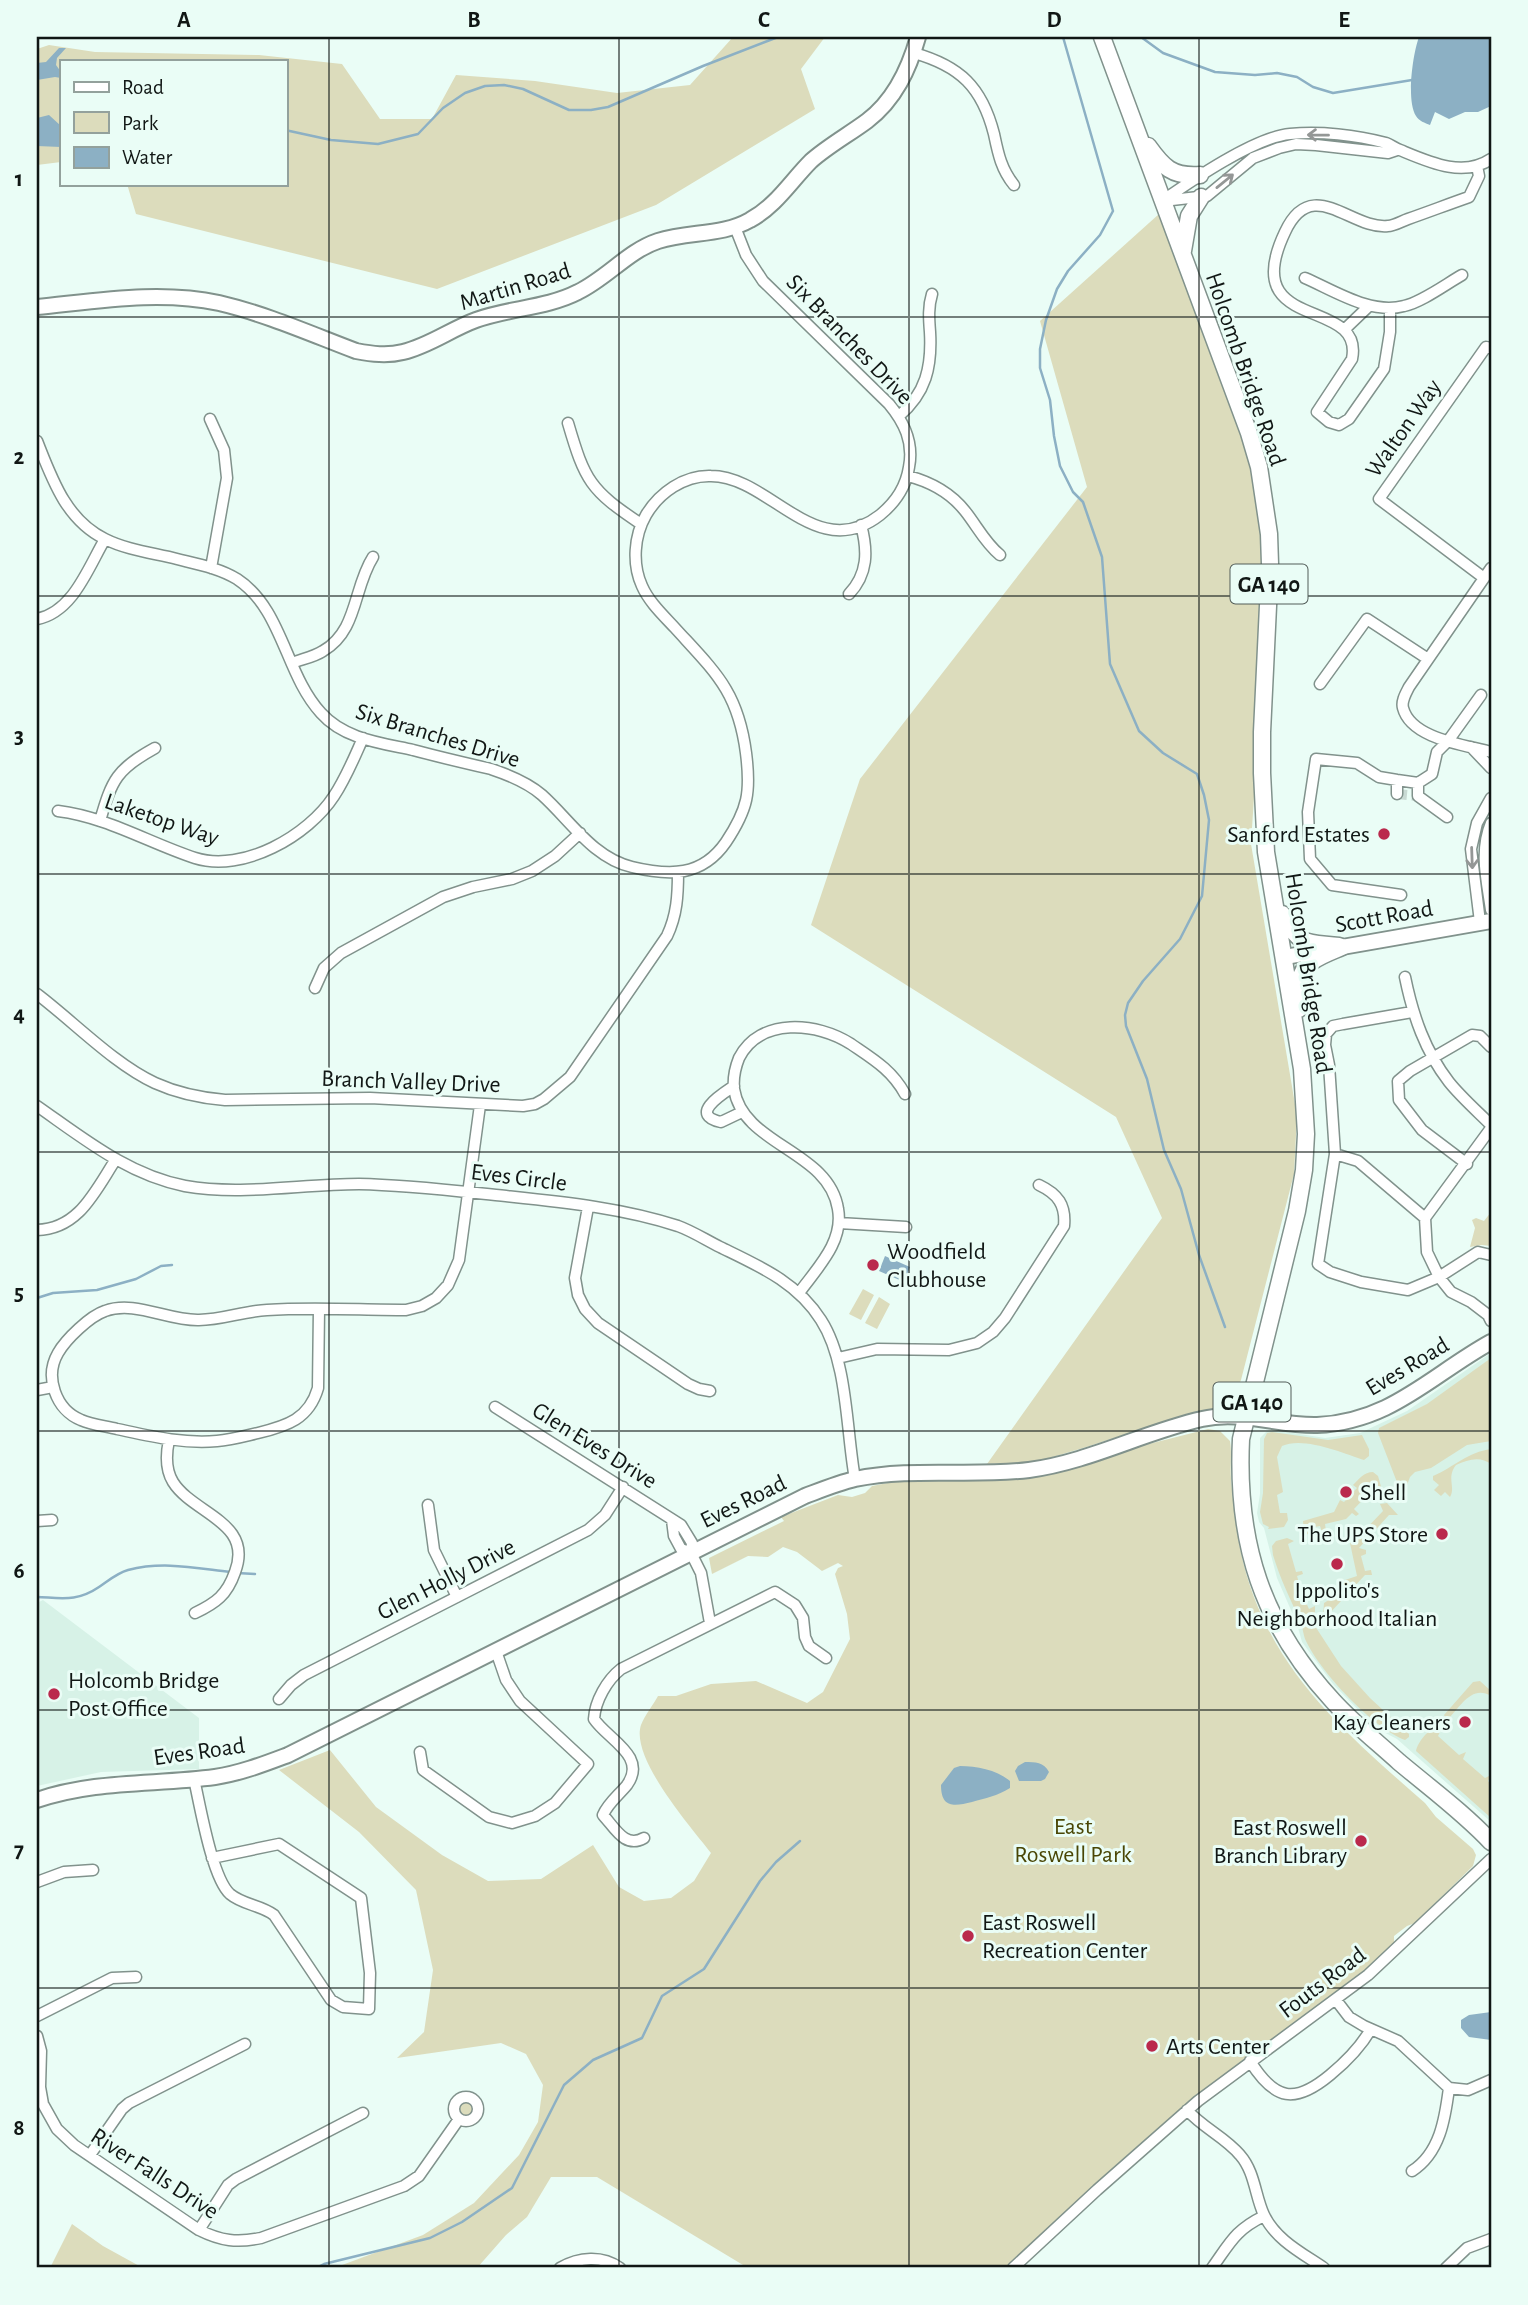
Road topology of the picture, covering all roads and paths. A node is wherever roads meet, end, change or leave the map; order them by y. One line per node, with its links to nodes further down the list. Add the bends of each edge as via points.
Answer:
1 (918, 37): 3 (street, Martin Road)
2 (1102, 37): 4 (main road, Holcomb Bridge Road / GA 140)
3 (914, 52): 12 (street, via 948,66 975,89 989,115 1001,166); 15 (street, Martin Road, via 900,85 880,110 814,158 766,210)
4 (1136, 131): 11 (main road, via 1163,166 1186,176); 14 (main road, Holcomb Bridge Road / GA 140)
5 (1367, 139): 6 (street); 7 (street); 8 (street, one-way to 8, via 1289,134)
6 (1366, 150): 7 (street); 8 (street, via 1296,144)
7 (1398, 150): 10 (street, via 1455,169)
8 (1252, 154): 11 (street); 13 (street, one-way to 8, via 1207,196)
9 (1491, 159): 10 (street)
10 (1477, 166): 23 (street, via 1479,176 1469,197 1388,226 1315,205 1293,219 1274,257 1276,286 1294,306)
11 (1199, 175): 14 (street)
12 (1014, 185)
13 (1200, 197): 14 (street); 16 (main road, via 1188,218)
14 (1162, 201): 16 (main road, Holcomb Bridge Road / GA 140)
15 (735, 227): 21 (street, Martin Road, via 657,241 576,294 478,319 392,354 356,351 251,312 184,298 123,298); 25 (street, Six Branches Drive, via 762,281)
16 (1183, 257): 61 (main road, Holcomb Bridge Road / GA 140, via 1249,433 1266,502 1270,564 1262,773 1266,852)
17 (1462, 275): 22 (street, via 1407,306)
18 (1305, 278): 20 (street)
19 (932, 294): 25 (street, via 929,373 918,397)
20 (1369, 306): 22 (street); 23 (street)
21 (37, 307)
22 (1390, 309): 23 (street, via 1384,369 1349,419 1339,425 1317,411 1352,359 1351,339)
23 (1345, 329)
24 (1491, 348): 37 (street, Walton Way, via 1486,347 1379,499)
25 (899, 416): 29 (street, Six Branches Drive, via 910,445)
26 (210, 419): 35 (street, via 224,450 227,478)
27 (568, 423): 30 (street, via 579,461 592,484)
28 (37, 442): 32 (street, Six Branches Drive, via 66,506)
29 (908, 476): 31 (street, Six Branches Drive, via 890,507); 33 (street, via 952,497)
30 (641, 524): 31 (street, Six Branches Drive, via 669,489 711,476 740,482 814,526); 59 (street, Six Branches Drive, via 635,555 642,586 729,693 743,727 749,777 745,811 723,847 700,866)
31 (861, 526): 38 (street, via 866,564)
32 (105, 539): 35 (street, Six Branches Drive); 39 (street, via 64,605)
33 (1000, 555)
34 (373, 557): 41 (street, via 342,635 322,652)
35 (211, 568): 41 (street, Six Branches Drive, via 237,579 259,598)
36 (1491, 568): 37 (street)
37 (1485, 578): 40 (street)
38 (849, 594)
39 (37, 619)
40 (1428, 659): 42 (street, via 1367,619); 45 (street, via 1409,687 1403,708 1424,732)
41 (292, 663): 44 (street, Six Branches Drive, via 320,713)
42 (1320, 684)
43 (1481, 695): 45 (street)
44 (363, 738): 56 (street, Laketop Way, via 322,811 299,831 250,858 225,862 199,859); 58 (street, Six Branches Drive, via 510,776 541,794)
45 (1448, 741): 46 (street); 51 (street, via 1437,752 1432,774)
46 (1471, 747): 48 (street); 49 (street)
47 (155, 748): 56 (street, via 118,775)
48 (1491, 752)
49 (1491, 768)
50 (1397, 780): 51 (street); 52 (street); 60 (street, via 1379,777 1357,763 1316,759 1308,838 1310,859 1332,885)
51 (1418, 783): 55 (street, via 1418,796)
52 (1397, 794)
53 (1491, 798): 63 (street, one-way to 63, via 1477,823 1471,849)
54 (58, 811): 56 (street, Laketop Way)
55 (1447, 817)
56 (100, 821)
57 (1491, 823): 62 (street, via 1484,860)
58 (580, 833): 59 (street, Six Branches Drive, via 618,863); 67 (street, via 532,871 443,897 341,953 324,968)
59 (677, 872): 75 (street, Branch Valley Drive, via 678,902 667,936 570,1077 535,1104)
60 (1401, 895)
61 (1276, 904): 64 (main road, via 1300,940); 65 (main road, Holcomb Bridge Road / GA 140)
62 (1491, 910)
63 (1486, 921): 64 (street, Scott Road)
64 (1342, 947): 65 (street, Scott Road); 70 (main road, via 1306,967 1300,978 1301,1000)
65 (1285, 957): 70 (main road, Holcomb Bridge Road / GA 140)
66 (1405, 977): 69 (street)
67 (315, 988)
68 (37, 994): 75 (street, Branch Valley Drive, via 128,1068 181,1093 225,1100 370,1098)
69 (1412, 1012): 72 (street); 79 (street, via 1333,1026 1326,1034)
70 (1295, 1021): 100 (main road, Holcomb Bridge Road / GA 140, via 1306,1099 1304,1170)
71 (1491, 1047): 72 (street, via 1472,1035)
72 (1433, 1058): 78 (street); 81 (street, via 1398,1081 1399,1100 1422,1130)
73 (734, 1086): 74 (street, via 737,1063 750,1043 769,1030 792,1027 845,1040 887,1069); 77 (street); 77 (street, via 711,1101 708,1114 721,1122)
74 (905, 1094)
75 (480, 1105): 83 (street)
76 (37, 1107): 80 (street, Eves Circle)
77 (742, 1112): 86 (street, via 825,1178 836,1199)
78 (1491, 1127): 81 (street)
79 (1335, 1154): 85 (street, via 1358,1161); 90 (street, via 1318,1264 1330,1272 1402,1291)
80 (116, 1159): 83 (street, Eves Circle, via 158,1179 205,1189 361,1184); 88 (street, via 78,1214 59,1226)
81 (1466, 1164): 85 (street)
82 (1039, 1185): 95 (street, via 1061,1201 1064,1226 993,1332 959,1349 877,1349)
83 (467, 1192): 84 (street, Eves Circle); 92 (street, via 459,1260 448,1285 436,1298 406,1310)
84 (588, 1207): 91 (street, Eves Circle, via 681,1227 765,1269); 98 (street, via 575,1278 585,1309 688,1384)
85 (1425, 1218): 90 (street, via 1426,1252)
86 (839, 1223): 87 (street); 91 (street, via 830,1251)
87 (906, 1227)
88 (37, 1230)
89 (1491, 1255): 90 (street, via 1478,1252)
90 (1439, 1277): 93 (street, via 1451,1292 1471,1302)
91 (799, 1293): 95 (street, Eves Circle, via 822,1321)
92 (319, 1309): 96 (street, via 263,1310 197,1320 129,1308 108,1310 88,1321 60,1350 53,1366); 101 (street, via 318,1388 301,1417 283,1427 226,1440)
93 (1491, 1321)
94 (1491, 1342): 100 (street, Eves Road, via 1407,1398 1364,1418 1315,1425)
95 (838, 1358): 102 (street, Eves Circle)
96 (53, 1387): 97 (street); 101 (street, via 62,1406 80,1420)
97 (37, 1390)
98 (710, 1391)
99 (495, 1408): 103 (street, Glen Eves Drive)
100 (1248, 1416): 102 (street, Eves Road, via 1202,1419 1031,1470); 118 (main road, Holcomb Bridge Road / GA 140, via 1241,1439 1240,1472 1246,1532 1262,1590 1288,1645 1346,1715)
101 (169, 1440): 109 (street, via 166,1464 173,1483 225,1525 238,1549 229,1584 214,1604)
102 (856, 1479): 107 (street, Eves Road, via 805,1496)
103 (623, 1487): 107 (street, Glen Eves Drive, via 681,1525 691,1540); 108 (street, Glen Holly Drive, via 605,1515 588,1530)
104 (428, 1505): 108 (street, via 435,1550)
105 (52, 1520): 106 (street)
106 (37, 1521)
107 (691, 1553): 110 (street, Glen Eves Drive, via 701,1573); 111 (street, Eves Road)
108 (457, 1597): 113 (street, Glen Holly Drive, via 304,1675)
109 (195, 1613)
110 (710, 1623): 112 (street, via 775,1592 796,1605 809,1646); 117 (street, via 614,1675 594,1713 597,1723 626,1751 633,1769 628,1784 603,1815 630,1842)
111 (496, 1651): 114 (street, via 506,1680 520,1701 588,1764 555,1803 512,1823 489,1817 423,1770); 115 (street, Eves Road, via 288,1755 234,1773)
112 (825, 1658)
113 (279, 1699)
114 (420, 1752)
115 (194, 1779): 116 (street, Eves Road, via 90,1786); 119 (street)
116 (37, 1800)
117 (644, 1838)
118 (1491, 1842)
119 (212, 1858): 119 (street, via 228,1893 267,1910 280,1922 331,2000 344,2007 369,2009 370,1973 361,1898 279,1844)
120 (1491, 1859): 124 (street, Fouts Road)
121 (93, 1870): 122 (street, via 64,1872)
122 (37, 1882)
123 (136, 1977): 125 (street, via 112,1978)
124 (1336, 2000): 126 (street, via 1349,2017); 129 (street, Fouts Road)
125 (37, 2016)
126 (1371, 2029): 129 (street, via 1352,2057 1302,2094 1277,2092); 131 (street, via 1398,2041)
127 (37, 2036): 135 (street, River Falls Drive, via 40,2087 48,2117 65,2138)
128 (245, 2044): 135 (street, via 129,2103)
129 (1250, 2061): 132 (street, Fouts Road)
130 (1491, 2080): 131 (street, via 1468,2090)
131 (1449, 2088): 136 (street, via 1440,2134 1421,2165)
132 (1187, 2110): 137 (street, via 1241,2156); 142 (street, Fouts Road)
133 (363, 2113): 138 (street, via 236,2179)
134 (459, 2119): 138 (street, River Falls Drive, via 419,2176 404,2186 261,2238 242,2242)
135 (90, 2155): 138 (street, River Falls Drive)
136 (1412, 2171)
137 (1264, 2216): 143 (street, via 1236,2234); 144 (street, via 1284,2242)
138 (199, 2230)
139 (1491, 2239): 145 (street, via 1467,2248)
140 (560, 2268): 141 (street, via 592,2259)
141 (620, 2268)
142 (1013, 2268)
143 (1212, 2268)
144 (1324, 2268)
145 (1446, 2268)

